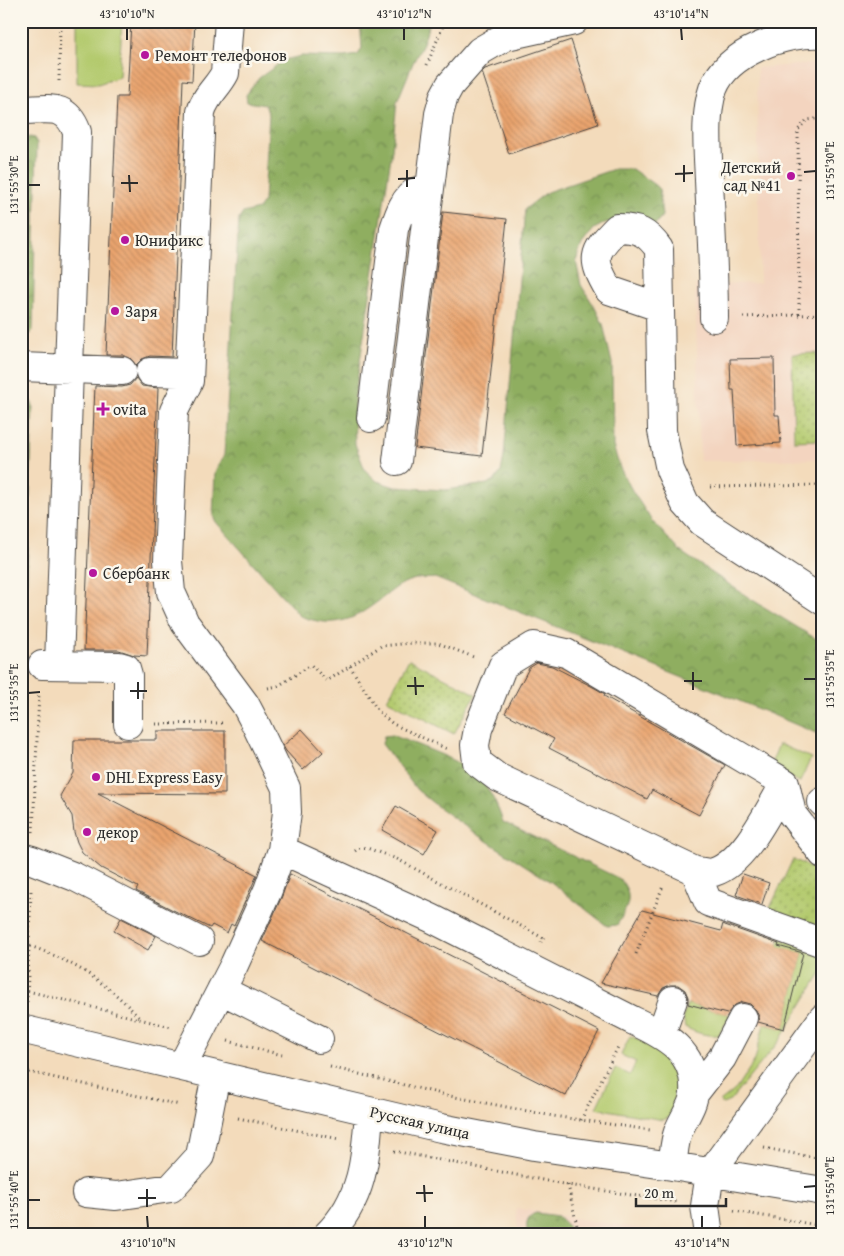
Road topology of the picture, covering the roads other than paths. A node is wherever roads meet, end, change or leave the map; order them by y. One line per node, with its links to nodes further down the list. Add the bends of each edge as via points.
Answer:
1 (230, 21): 12 (street, via 225,73 204,102 201,112)
2 (574, 21): 5 (street, via 506,36 480,52 450,85 438,114)
3 (823, 34): 7 (street, via 794,35 764,44 741,56 722,72 713,89 708,155)
4 (21, 110): 9 (street, via 59,110 72,119 77,132)
5 (429, 190): 13 (street, via 416,192 409,198 394,229); 14 (street)
6 (659, 307): 15 (street, via 662,431 670,470 686,503 702,522)
7 (714, 318)
8 (21, 367): 9 (street)
9 (68, 369): 10 (street); 16 (street, via 50,665 126,668)
10 (122, 370)
11 (150, 372): 12 (street)
12 (189, 373): 18 (street, via 186,389 174,411 168,561 171,592 185,623 245,704 286,788 288,812)
13 (372, 418)
14 (397, 461)
15 (823, 601)
16 (128, 724)
17 (785, 783): 19 (street, via 792,814); 21 (street, via 751,839 726,866 712,873); 21 (street, via 566,653 534,646 503,665 478,729 474,745 477,762 496,777)
18 (282, 850): 24 (street, via 268,890); 29 (street, via 431,918)
19 (823, 854)
20 (27, 858): 22 (street, via 75,877)
21 (684, 865): 23 (street, via 708,902)
22 (199, 941)
23 (823, 943)
24 (221, 990): 30 (street); 31 (street)
25 (673, 1000): 29 (street)
26 (743, 1018): 33 (street, via 722,1058)
27 (823, 1018): 36 (street)
28 (24, 1029): 31 (street, Русская улица)
29 (661, 1034): 33 (street, via 681,1050 691,1071)
30 (319, 1039)
31 (182, 1066): 32 (street, Русская улица)
32 (216, 1075): 34 (street, Русская улица); 38 (street, via 200,1156 171,1188 116,1196)
33 (694, 1094): 35 (street, via 678,1134)
34 (368, 1111): 35 (street, Русская улица, via 534,1146); 39 (street, via 367,1145 359,1185 344,1214)
35 (672, 1166): 36 (street, Русская улица)
36 (710, 1173): 37 (street, Русская улица); 40 (street, via 705,1206)
37 (823, 1191)
38 (86, 1193)
39 (327, 1235)
40 (709, 1235)

